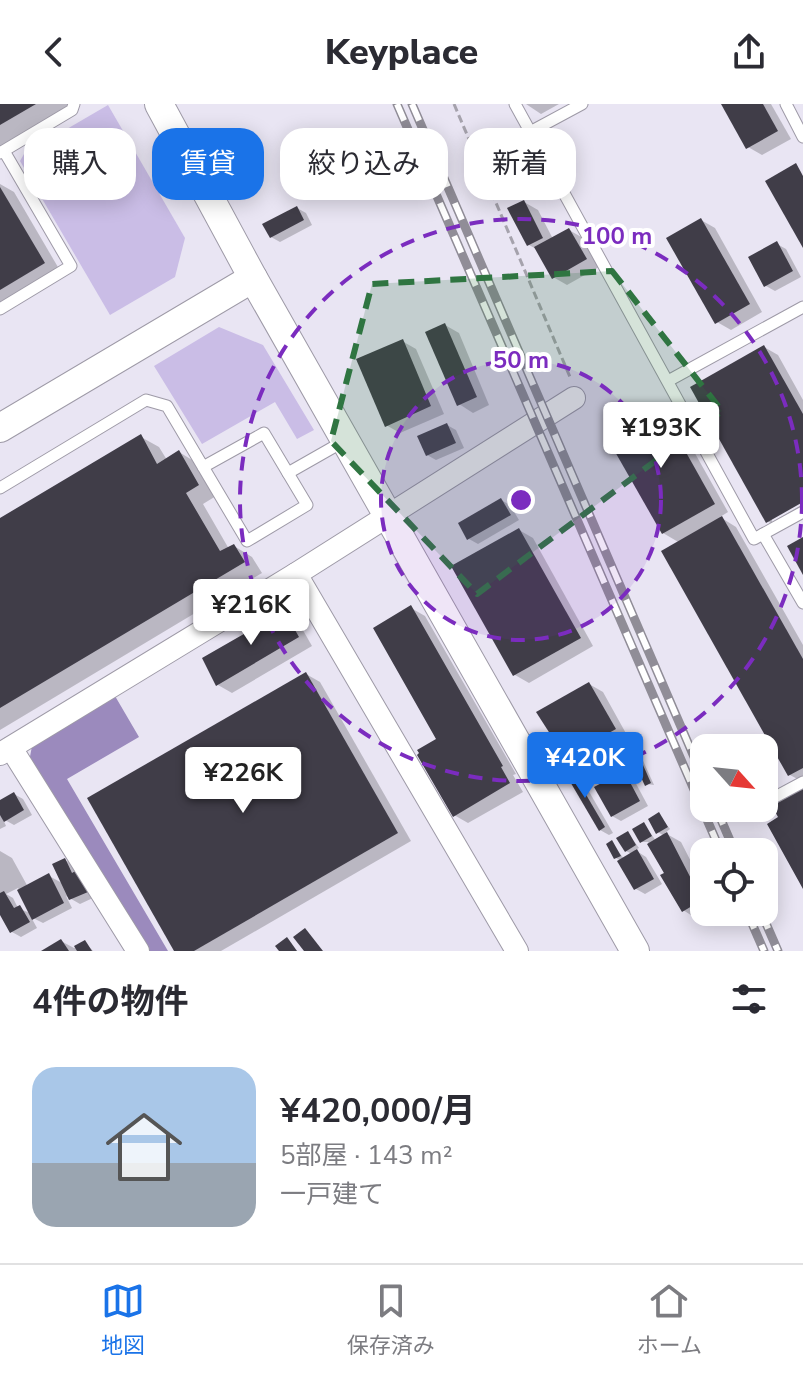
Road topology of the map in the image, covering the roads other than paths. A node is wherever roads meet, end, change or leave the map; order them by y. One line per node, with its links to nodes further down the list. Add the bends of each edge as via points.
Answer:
1 (74, 104): 9 (lane)
2 (159, 104): 11 (street)
3 (515, 104): 6 (lane)
4 (582, 104): 7 (lane)
5 (786, 104): 8 (lane)
6 (528, 128)
7 (537, 128)
8 (803, 137)
9 (2, 152): 13 (lane, via 71,266)
10 (568, 200): 14 (lane)
11 (253, 278): 16 (street); 17 (street)
12 (803, 307): 14 (lane)
13 (0, 309)
14 (668, 381): 23 (lane, via 754,539)
15 (574, 398): 22 (street)
16 (0, 428)
17 (346, 439): 19 (lane); 22 (street)
18 (203, 467): 19 (lane, via 264,433); 19 (lane, via 247,541 307,505); 20 (lane, via 167,406 146,400)
19 (288, 473)
20 (0, 488)
21 (803, 512): 23 (lane)
22 (389, 513): 24 (street); 31 (street)
23 (763, 534): 25 (lane)
24 (296, 574): 26 (street); 30 (street)
25 (803, 603)
26 (5, 751): 29 (street)
27 (803, 782): 28 (lane)
28 (778, 795)
29 (138, 951)
30 (517, 951)
31 (635, 951)

